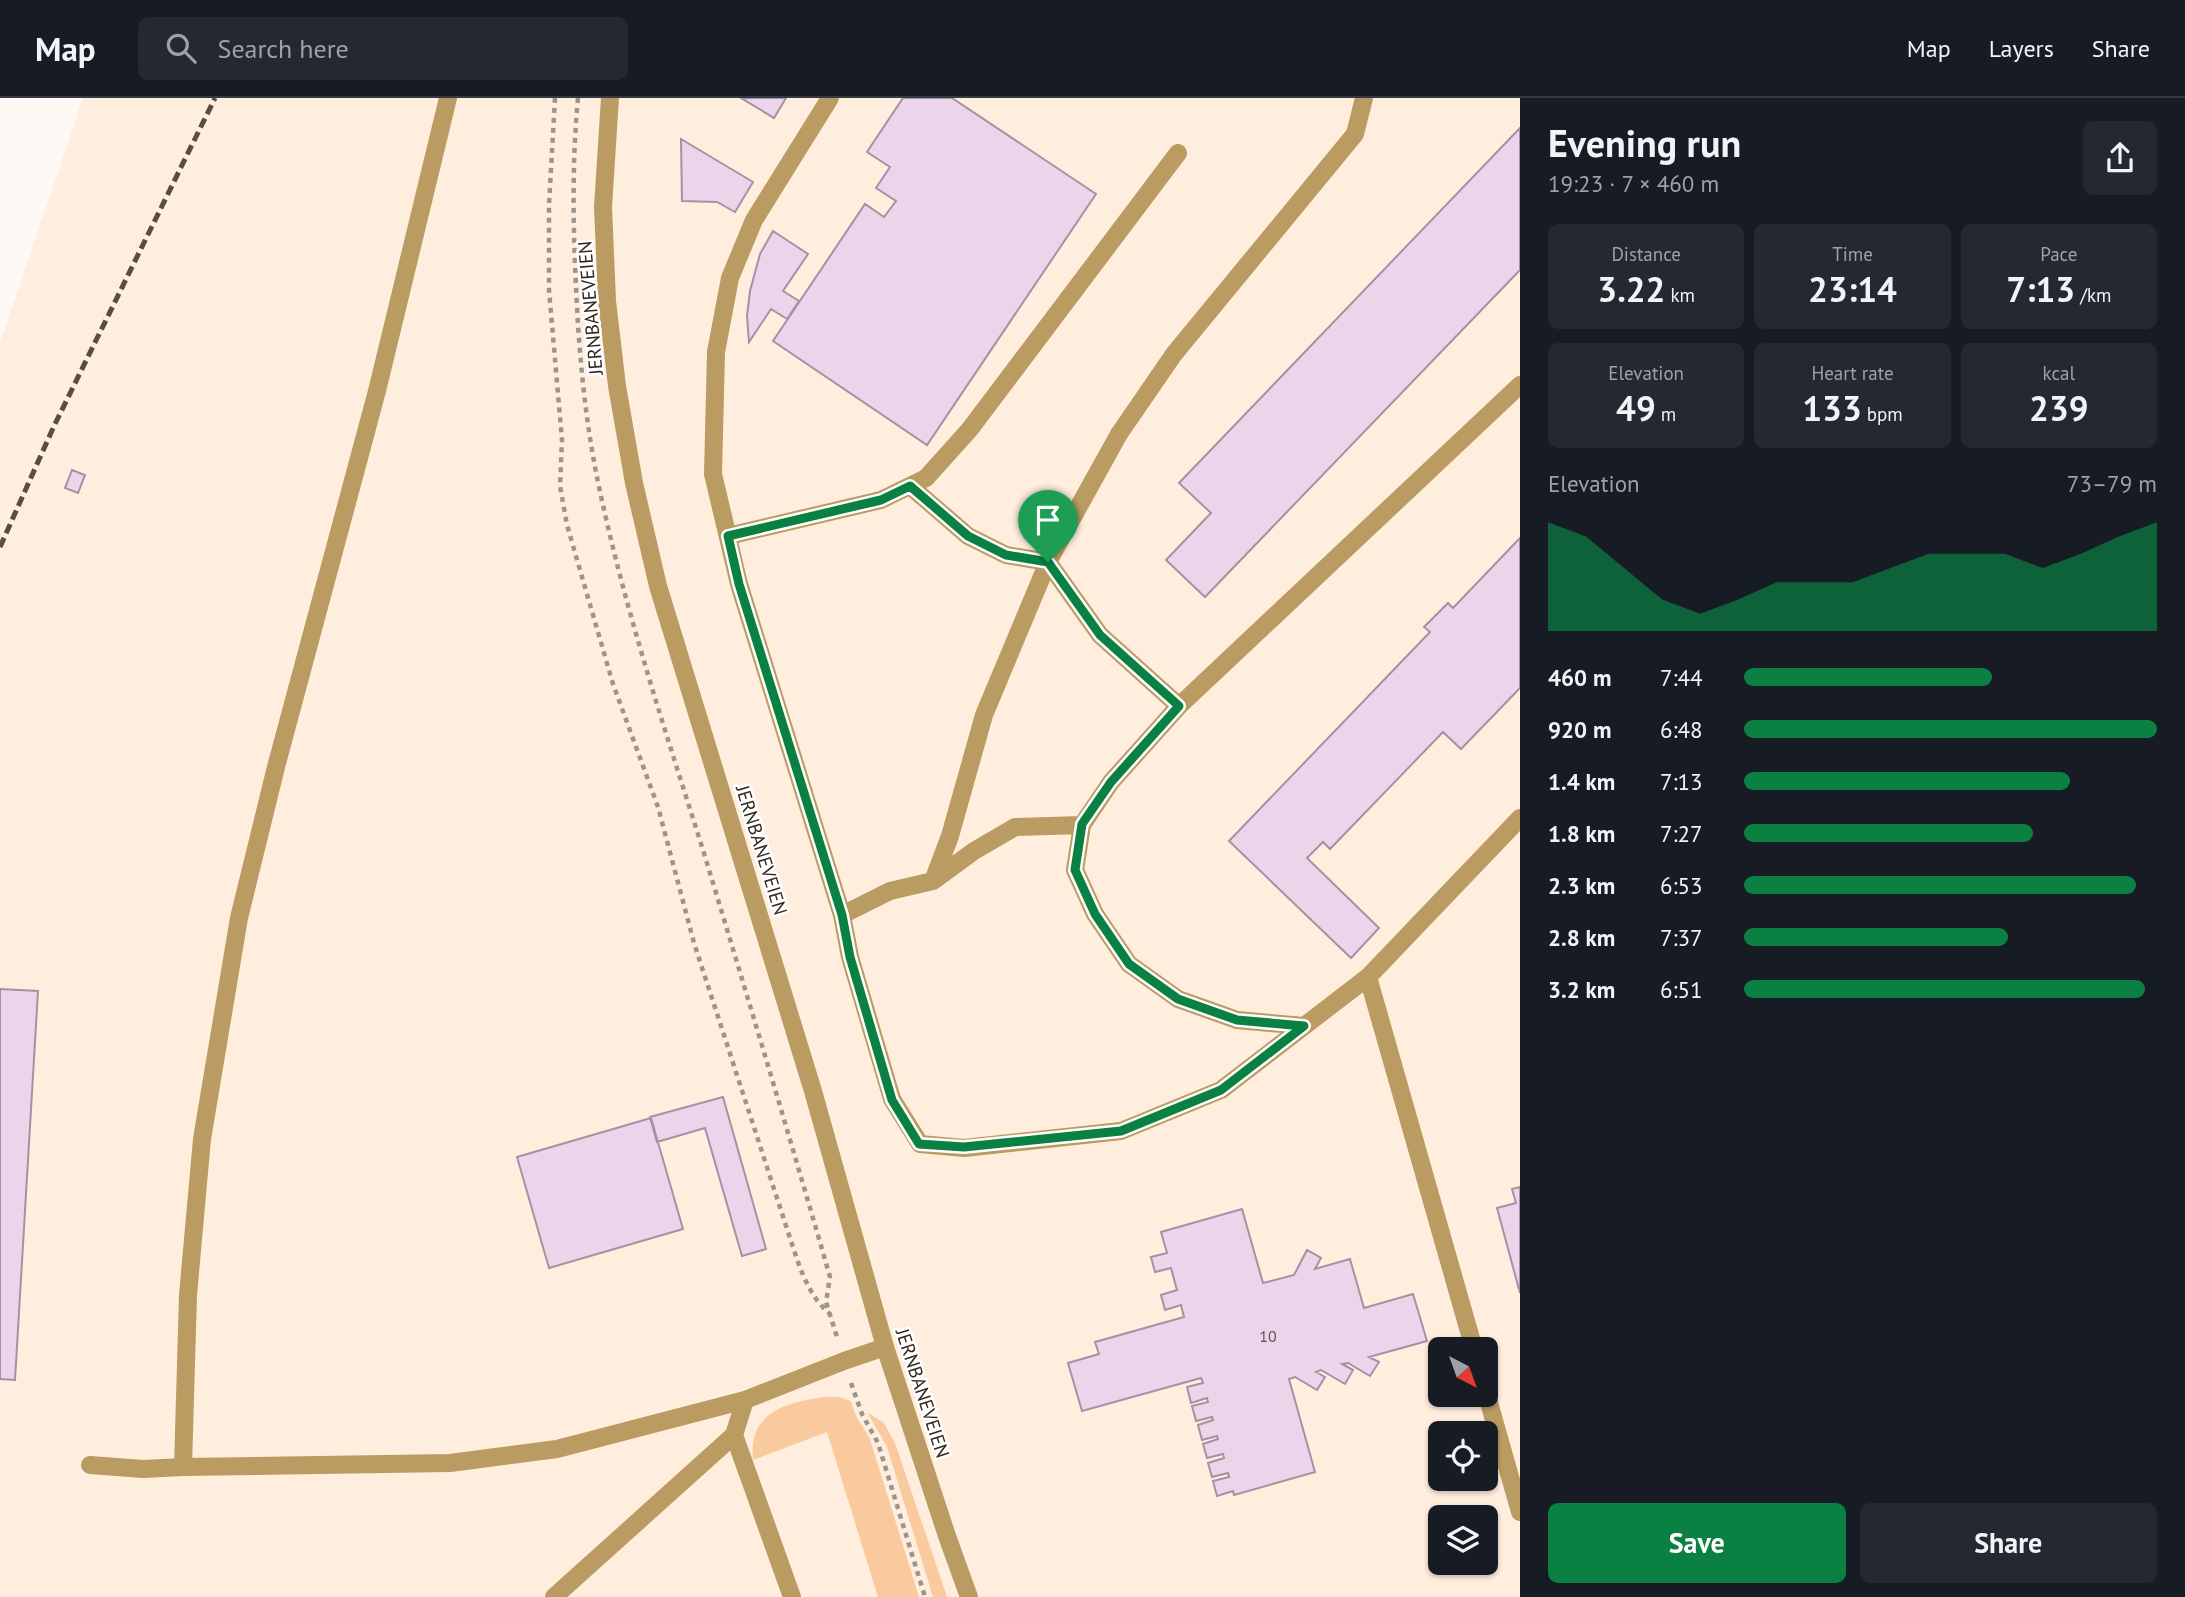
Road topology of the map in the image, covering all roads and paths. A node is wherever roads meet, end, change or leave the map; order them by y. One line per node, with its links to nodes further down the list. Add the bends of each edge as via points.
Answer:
1 (448, 98): 25 (street, via 377,391 239,918 202,1139 188,1295)
2 (555, 98): 18 (path, via 549,290 562,440 560,486 567,525 613,684 658,807 694,943 802,1274 817,1303)
3 (610, 98): 20 (street, JERNBANEVEIEN, via 603,207 607,301 634,483 658,586 813,1091)
4 (830, 98): 9 (street, via 754,220 730,278 716,352 713,474)
5 (1364, 98): 10 (street, via 1355,134 1174,354 1119,434)
6 (1178, 153): 8 (street, via 970,429 926,478)
7 (1520, 385): 11 (street)
8 (910, 486): 9 (street, via 881,500); 10 (street, via 968,536 1006,555)
9 (728, 536): 15 (street)
10 (1048, 562): 11 (street, via 1100,635); 14 (street, via 984,715)
11 (1179, 706): 13 (street, via 1111,782)
12 (1520, 818): 16 (street)
13 (1082, 824): 14 (street, via 1015,827); 17 (street, via 1075,870 1095,914 1129,964 1178,999 1237,1020)
14 (933, 881): 15 (street, via 890,891)
15 (842, 915): 17 (street, via 892,1100 919,1144 964,1147 1121,1131 1221,1090)
16 (1367, 977): 17 (street); 19 (street)
17 (1304, 1026)
18 (830, 1313)
19 (1471, 1337)
20 (886, 1348): 21 (street); 29 (street, JERNBANEVEIEN)
21 (745, 1400): 23 (street); 25 (street, via 558,1449 450,1463)
22 (1490, 1407): 26 (street)
23 (734, 1435): 27 (street); 28 (street)
24 (90, 1465): 25 (street)
25 (183, 1468)
26 (1520, 1512)
27 (554, 1597)
28 (792, 1597)
29 (969, 1597)

